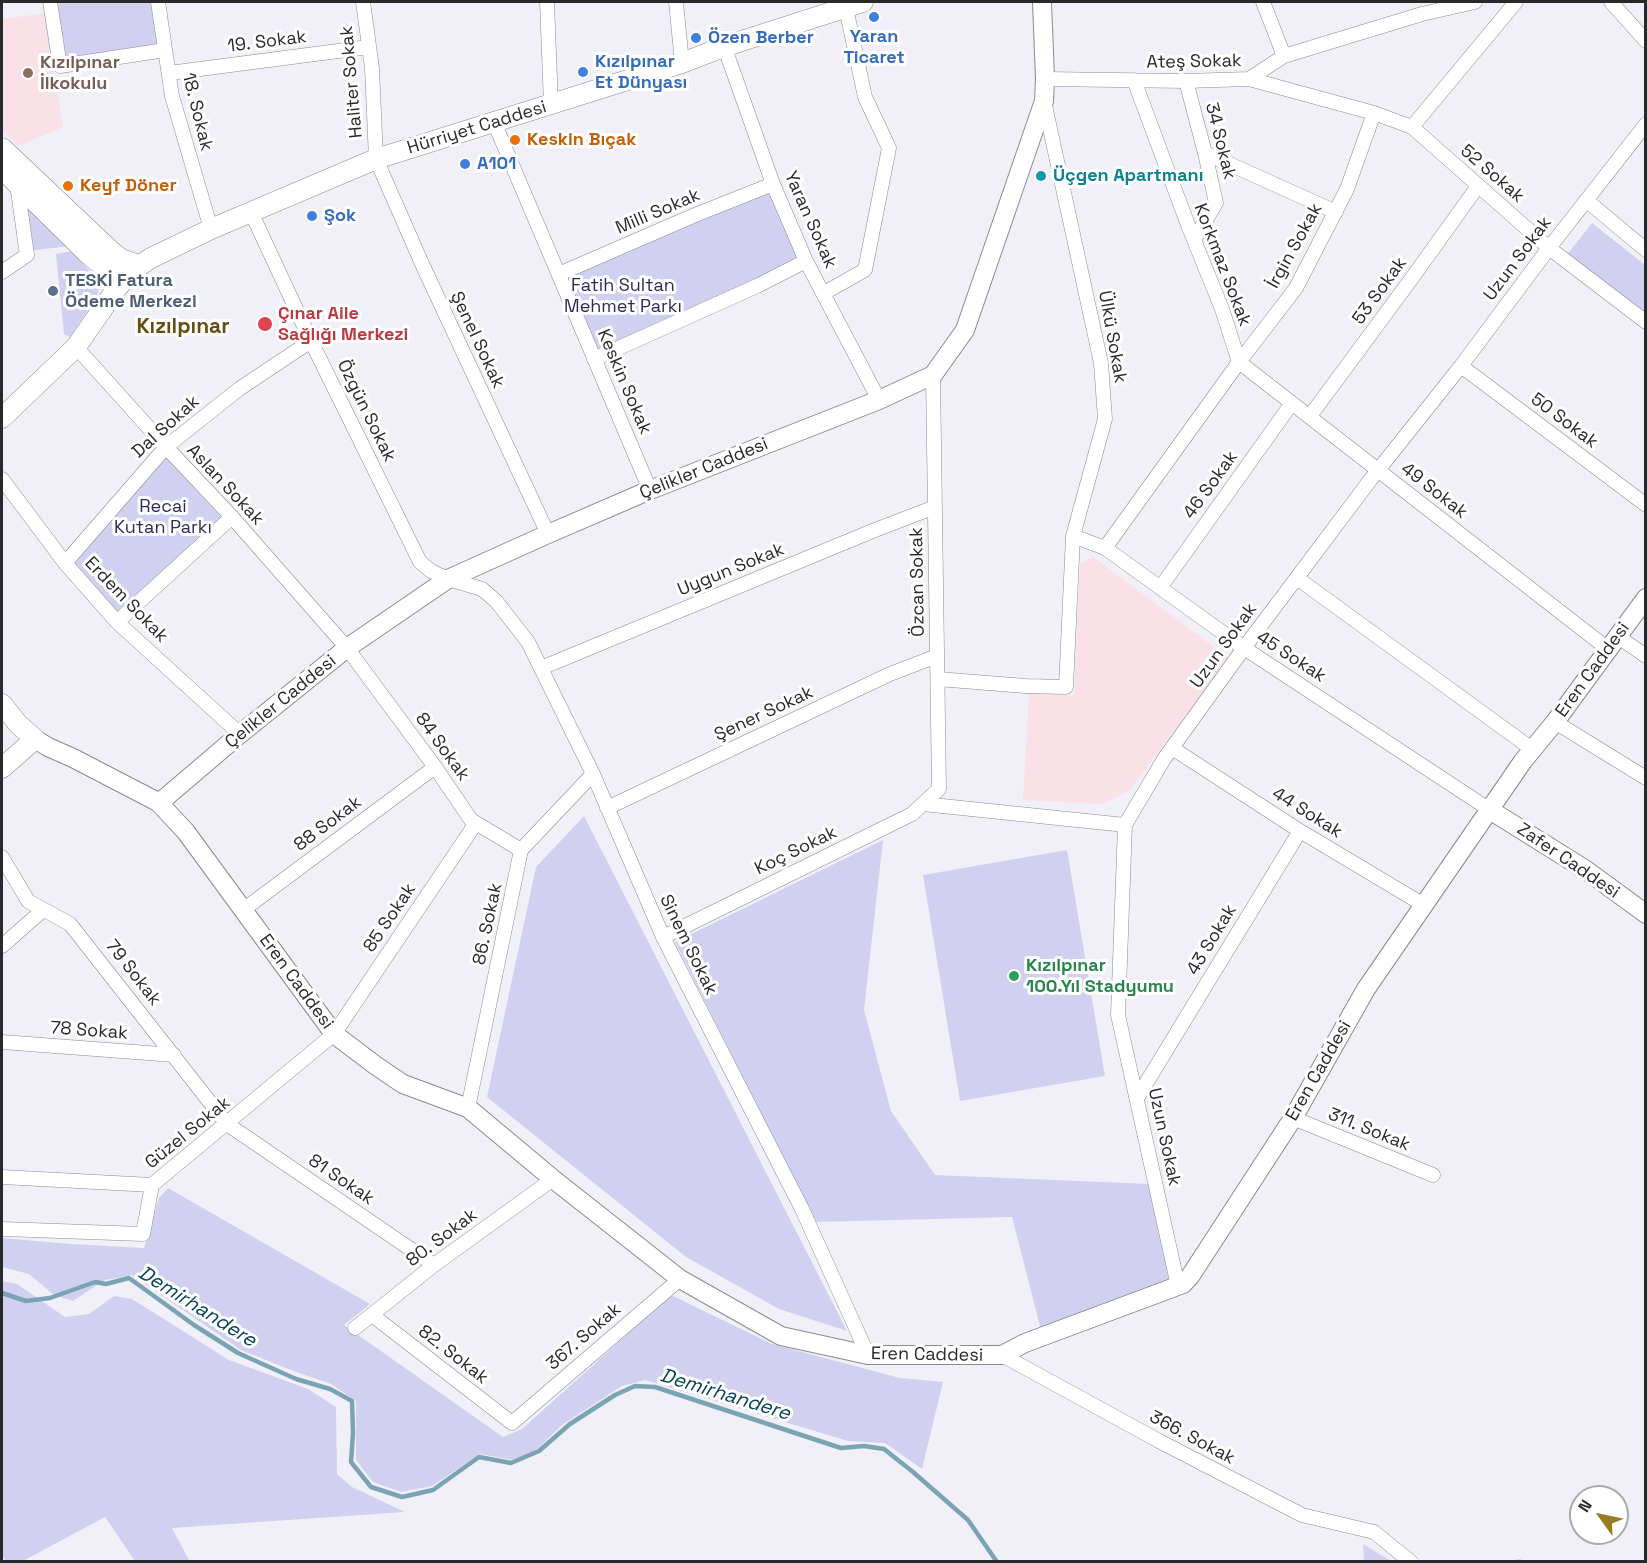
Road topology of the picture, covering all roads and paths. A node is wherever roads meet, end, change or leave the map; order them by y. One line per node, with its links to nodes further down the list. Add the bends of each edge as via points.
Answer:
1 (50, 2): 15 (street, via 60,66)
2 (158, 2): 15 (street, 18. Sokak)
3 (363, 2): 14 (street, Haliter Sokak)
4 (547, 2): 24 (street)
5 (676, 2): 17 (street)
6 (1042, 2): 19 (street, Çelikler Caddesi)
7 (1263, 2): 16 (street)
8 (1475, 2): 16 (street)
9 (1516, 2): 28 (street)
10 (1611, 2): 12 (street)
11 (855, 5): 13 (main road, Hürriyet Caddesi); 48 (street, via 865,97 889,148 865,270)
12 (1646, 41)
13 (726, 46): 17 (main road, Hürriyet Caddesi); 34 (street, Yaran Sokak)
14 (369, 47): 18 (street, 19. Sokak); 31 (street, Haliter Sokak)
15 (165, 50): 18 (street, 18. Sokak)
16 (1284, 56): 20 (street)
17 (682, 63): 24 (main road, Hürriyet Caddesi)
18 (168, 73): 39 (street, 18. Sokak)
19 (1045, 79): 21 (street, Ateş Sokak); 23 (street, Çelikler Caddesi)
20 (1250, 79): 22 (street, Ateş Sokak); 25 (street, Ateş Sokak)
21 (1134, 80): 22 (street, Ateş Sokak); 40 (street, Korkmaz Sokak)
22 (1186, 81): 30 (street, 34 Sokak)
23 (1044, 101): 55 (street, Çelikler Caddesi, via 965,330); 68 (street, Ülkü Sokak, via 1101,363 1105,419)
24 (551, 105): 26 (main road, Hürriyet Caddesi)
25 (1374, 113): 28 (street); 38 (street, İrgin Sokak)
26 (494, 122): 31 (main road, Hürriyet Caddesi); 46 (street, Keskin Sokak)
27 (1646, 124): 36 (street, Uzun Sokak)
28 (1412, 128): 35 (street, 52 Sokak)
29 (2, 148): 44 (main road, via 111,251)
30 (1205, 153): 38 (street); 40 (street, 34 Sokak, via 1216,203)
31 (376, 159): 37 (main road, Hürriyet Caddesi); 67 (street, Şenel Sokak)
32 (2, 169): 33 (main road)
33 (17, 184): 45 (street, via 27,255); 47 (main road, via 86,252)
34 (773, 184): 43 (street, Yaran Sokak); 46 (street, Milli Sokak)
35 (1478, 186): 41 (street, 52 Sokak); 58 (street, 53 Sokak)
36 (1586, 200): 41 (street, Uzun Sokak); 42 (street)
37 (251, 212): 39 (main road, Hürriyet Caddesi); 50 (street, Özgün Sokak)
38 (1336, 212): 53 (street, İrgin Sokak, via 1296,288)
39 (211, 229): 44 (main road, Hürriyet Caddesi)
40 (1194, 240): 53 (street, Korkmaz Sokak)
41 (1549, 248): 49 (street, 52 Sokak); 54 (street, Uzun Sokak)
42 (1646, 250)
43 (806, 261): 48 (street, Yaran Sokak); 52 (street)
44 (139, 265): 47 (main road, Hürriyet Caddesi)
45 (2, 272)
46 (559, 274): 52 (street, Keskin Sokak)
47 (117, 289): 51 (main road)
48 (824, 292): 56 (street, Yaran Sokak)
49 (1646, 322)
50 (312, 341): 60 (street, Dal Sokak, via 239,389); 72 (street, Özgün Sokak, via 420,562)
51 (76, 346): 59 (main road); 60 (street, Aslan Sokak)
52 (594, 359): 63 (street, Keskin Sokak)
53 (1239, 362): 57 (street, 49 Sokak); 69 (street, İrgin Sokak)
54 (1461, 366): 61 (street, Uzun Sokak); 64 (street, 50 Sokak)
55 (933, 375): 56 (street, Çelikler Caddesi); 65 (street, Özcan Sokak)
56 (879, 400): 63 (street, Çelikler Caddesi)
57 (1292, 403): 58 (street, 49 Sokak); 73 (street, 46 Sokak)
58 (1310, 416): 61 (street, 49 Sokak)
59 (2, 418)
60 (166, 447): 66 (street, Aslan Sokak); 70 (street, Dal Sokak)
61 (1378, 470): 71 (street, Uzun Sokak); 76 (street, 49 Sokak)
62 (2, 479): 70 (street, Erdem Sokak)
63 (650, 490): 67 (street, Çelikler Caddesi)
64 (1646, 505)
65 (935, 507): 79 (street, Özcan Sokak); 81 (street, Uygun Sokak)
66 (232, 517): 75 (street); 77 (street, Aslan Sokak)
67 (548, 534): 72 (street, Çelikler Caddesi)
68 (1073, 536): 69 (street, 45 Sokak); 82 (street, Ülkü Sokak, via 1066,687)
69 (1105, 548): 73 (street, 45 Sokak)
70 (65, 563): 75 (street, Erdem Sokak)
71 (1297, 578): 78 (street, Uzun Sokak); 88 (street)
72 (448, 579): 77 (street, Çelikler Caddesi); 81 (street, Sinem Sokak, via 482,589 496,601 528,642)
73 (1160, 588): 78 (street, 45 Sokak)
74 (1646, 598): 76 (street, Eren Caddesi)
75 (117, 622): 85 (street, Erdem Sokak)
76 (1612, 643): 80 (street, 49 Sokak); 84 (street, Eren Caddesi)
77 (347, 648): 85 (street, Çelikler Caddesi); 89 (street, 84 Sokak)
78 (1244, 648): 87 (street, Uzun Sokak); 97 (street, 45 Sokak)
79 (937, 656): 82 (street, Özcan Sokak); 96 (street, Şener Sokak, via 890,674)
80 (1646, 656)
81 (540, 668): 91 (street, Sinem Sokak)
82 (938, 679): 93 (street, Özcan Sokak)
83 (2, 704): 86 (main road, Eren Caddesi)
84 (1555, 722): 88 (street, Eren Caddesi); 92 (street)
85 (240, 734): 94 (street, Çelikler Caddesi)
86 (35, 739): 90 (main road); 94 (street, Eren Caddesi)
87 (1172, 748): 99 (street, Uzun Sokak); 100 (street, 44 Sokak)
88 (1532, 749): 97 (street, Eren Caddesi)
89 (435, 767): 98 (street, 84 Sokak); 105 (street, 88 Sokak)
90 (2, 768)
91 (593, 774): 96 (street, Sinem Sokak); 101 (street)
92 (1646, 778)
93 (939, 789): 95 (street, Koç Sokak)
94 (159, 803): 105 (street, Eren Caddesi, via 186,832)
95 (923, 804): 99 (street); 107 (street, Koç Sokak, via 912,814)
96 (607, 808): 107 (street, Sinem Sokak)
97 (1490, 810): 103 (street, Eren Caddesi); 106 (street, Zafer Caddesi, via 1586,870)
98 (476, 823): 101 (street, 84 Sokak); 109 (street, 85 Sokak)
99 (1125, 825): 112 (street, Uzun Sokak, via 1118,1015)
100 (1300, 831): 103 (street, 44 Sokak); 112 (street, 43 Sokak)
101 (521, 850): 113 (street, 86. Sokak)
102 (2, 857): 104 (street, 79 Sokak, via 28,901)
103 (1424, 905): 114 (street, Eren Caddesi, via 1366,989)
104 (43, 910): 108 (street); 111 (street, 79 Sokak, via 70,924)
105 (243, 910): 109 (street, Eren Caddesi)
106 (1646, 914)
107 (663, 938): 126 (street, Sinem Sokak, via 802,1209)
108 (2, 946)
109 (334, 1034): 113 (street, Eren Caddesi, via 403,1084); 115 (street, Güzel Sokak)
110 (2, 1042): 111 (street, 78 Sokak)
111 (174, 1055): 115 (street, 79 Sokak)
112 (1137, 1098): 123 (street, Uzun Sokak)
113 (468, 1108): 118 (street, Eren Caddesi)
114 (1293, 1118): 116 (street, 311. Sokak); 123 (street, Eren Caddesi, via 1191,1275)
115 (227, 1125): 119 (street, Güzel Sokak); 121 (street, 81 Sokak)
116 (1433, 1175)
117 (2, 1177): 119 (street, Güzel Sokak)
118 (553, 1179): 121 (street, 80. Sokak); 122 (street, Eren Caddesi)
119 (152, 1185): 120 (street, via 143,1234)
120 (2, 1229)
121 (434, 1264): 124 (street, 80. Sokak)
122 (680, 1279): 126 (street, Eren Caddesi, via 780,1335); 128 (street, 367. Sokak)
123 (1178, 1286): 127 (street, Eren Caddesi)
124 (372, 1315): 125 (street, 80. Sokak); 128 (street, 82. Sokak)
125 (355, 1328)
126 (868, 1355): 127 (street, Eren Caddesi)
127 (1002, 1355): 129 (street, 366. Sokak, via 1302,1515 1374,1532)
128 (512, 1423)
129 (1410, 1562)

